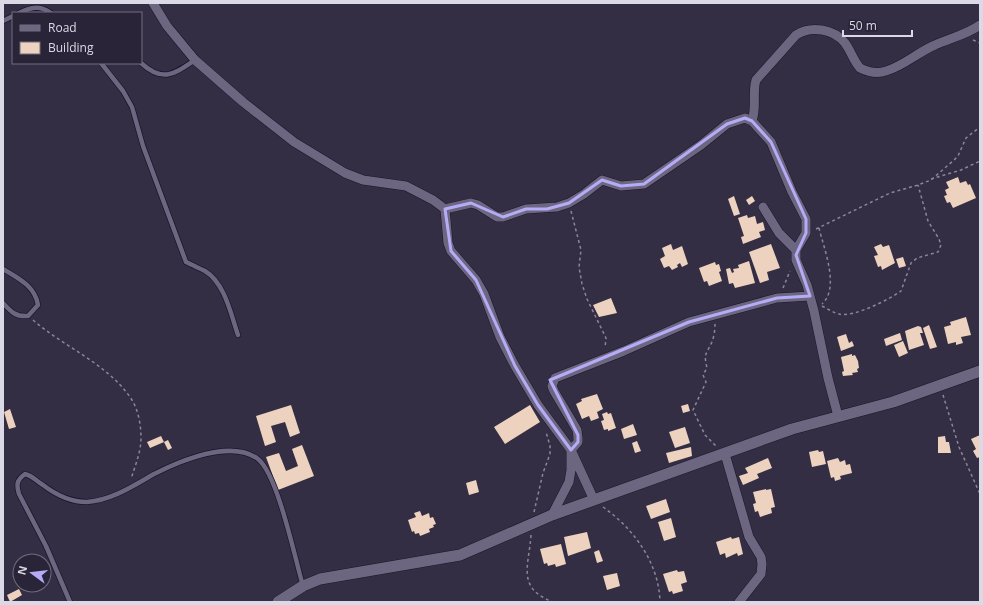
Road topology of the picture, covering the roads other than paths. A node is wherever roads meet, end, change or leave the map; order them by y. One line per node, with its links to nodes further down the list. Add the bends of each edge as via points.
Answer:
1 (46, 3): 3 (lane)
2 (153, 3): 7 (street, via 167,26)
3 (44, 8): 4 (lane, via 32,8); 5 (lane)
4 (22, 12)
5 (50, 12)
6 (980, 25): 10 (street, via 962,36 930,47 898,66 876,73 860,68 844,42 836,36 826,31 802,30 756,80 756,108)
7 (195, 60): 9 (lane, via 176,73 165,75 154,73); 12 (street, via 266,122 326,163 363,180 406,186)
8 (102, 64): 17 (lane, via 132,107 186,262 214,278 222,291)
9 (142, 64)
10 (752, 121): 12 (street, via 745,118 727,124 644,184 621,186 602,180 569,203 552,208 526,209 503,217 497,217 471,203); 13 (street, via 775,150 806,219 806,233)
11 (763, 207): 13 (street, via 779,233)
12 (445, 209): 20 (street, via 451,251 476,280 515,366 538,406)
13 (796, 253): 15 (street)
14 (3, 269): 16 (lane, via 30,287 37,296 38,305 28,316 16,316)
15 (810, 296): 19 (street, via 818,308 828,378); 20 (street, via 777,298 681,325 555,378 552,386 554,391 578,435 578,442)
16 (3, 304)
17 (238, 335)
18 (980, 370): 19 (street, via 893,402)
19 (838, 416): 21 (street, via 792,429)
20 (571, 450): 22 (street); 23 (street, via 569,482)
21 (725, 454): 22 (street); 27 (street, via 749,537 761,557 762,564 761,574)
22 (594, 500): 23 (street)
23 (552, 515): 24 (street, via 460,555 340,574)
24 (302, 586): 25 (lane, via 288,530 268,471 250,454 218,451 175,464 105,499 86,502 58,495 31,476 25,474 19,479 16,486 19,494 46,546); 26 (street)
25 (70, 602)
26 (278, 602)
27 (739, 602)

